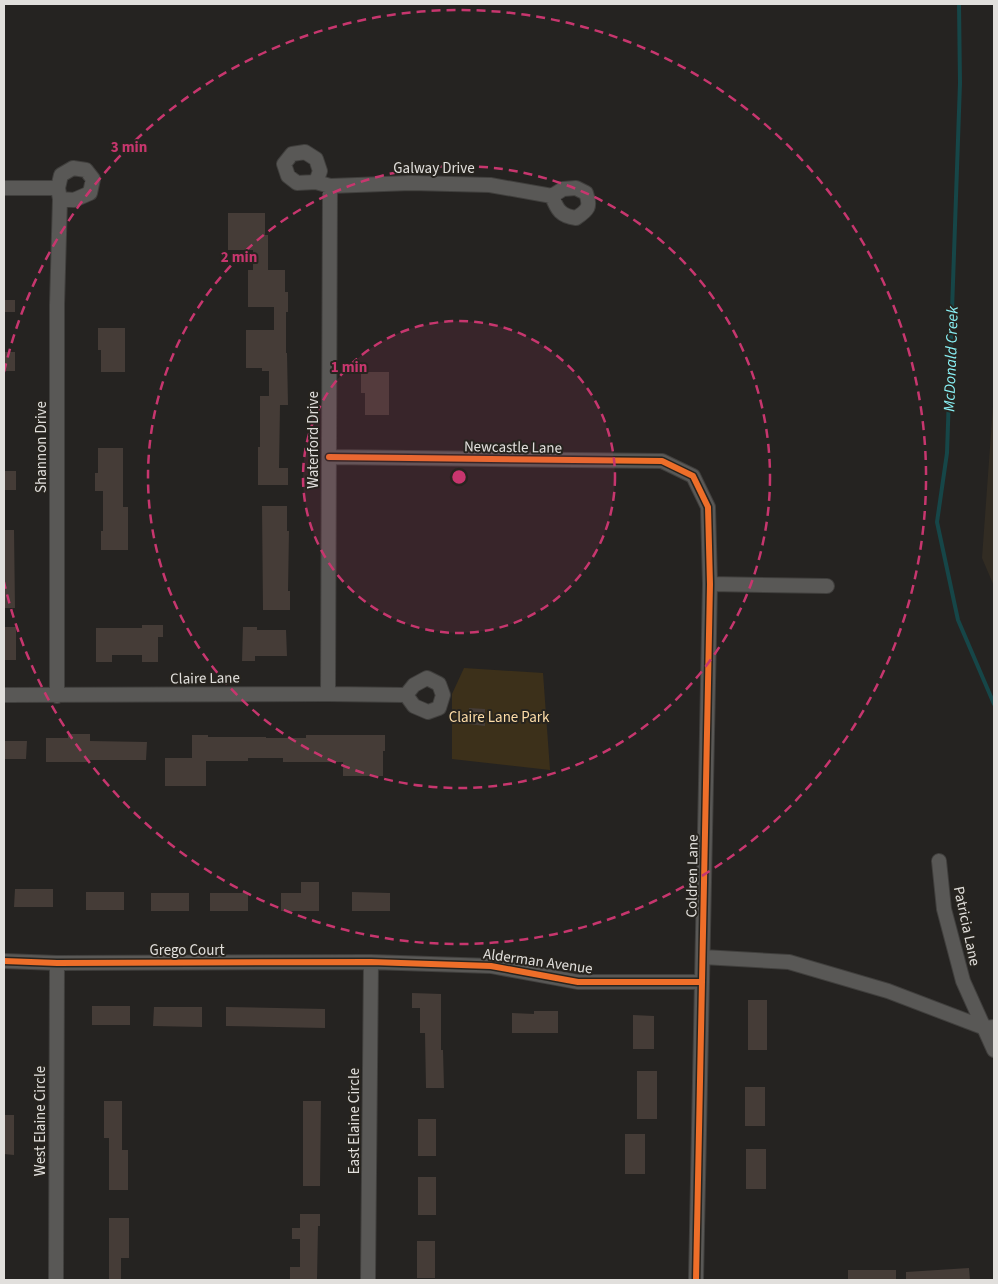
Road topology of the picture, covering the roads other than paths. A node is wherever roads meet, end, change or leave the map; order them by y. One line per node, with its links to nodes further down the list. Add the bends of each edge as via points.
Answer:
1 (316, 182): 2 (street, Galway Drive)
2 (330, 186): 4 (street, Galway Drive, via 490,185); 5 (street, Waterford Drive)
3 (4, 188): 12 (street, Shannon Drive, via 59,193)
4 (552, 196)
5 (329, 458): 6 (street, Newcastle Lane, via 662,461); 9 (street, Waterford Drive)
6 (693, 476): 7 (street, Coldren Lane, via 708,507)
7 (710, 584): 8 (street); 14 (street, Coldren Lane)
8 (827, 586)
9 (328, 694): 11 (street, Claire Lane); 12 (street, Claire Lane)
10 (4, 695): 12 (street, Claire Lane)
11 (406, 695)
12 (57, 696)
13 (939, 861): 19 (street, Patricia Lane, via 944,909 963,981)
14 (703, 956): 18 (street, Coldren Lane); 19 (street, via 789,962 888,991)
15 (4, 961): 16 (street, Grego Court)
16 (57, 962): 17 (street, Grego Court); 21 (street, West Elaine Circle)
17 (371, 962): 18 (street, Alderman Avenue, via 491,966 578,982); 22 (street, East Elaine Circle)
18 (702, 982): 23 (street, Coldren Lane)
19 (989, 1027): 20 (street, Patricia Lane)
20 (994, 1050)
21 (56, 1280)
22 (368, 1280)
23 (696, 1280)

